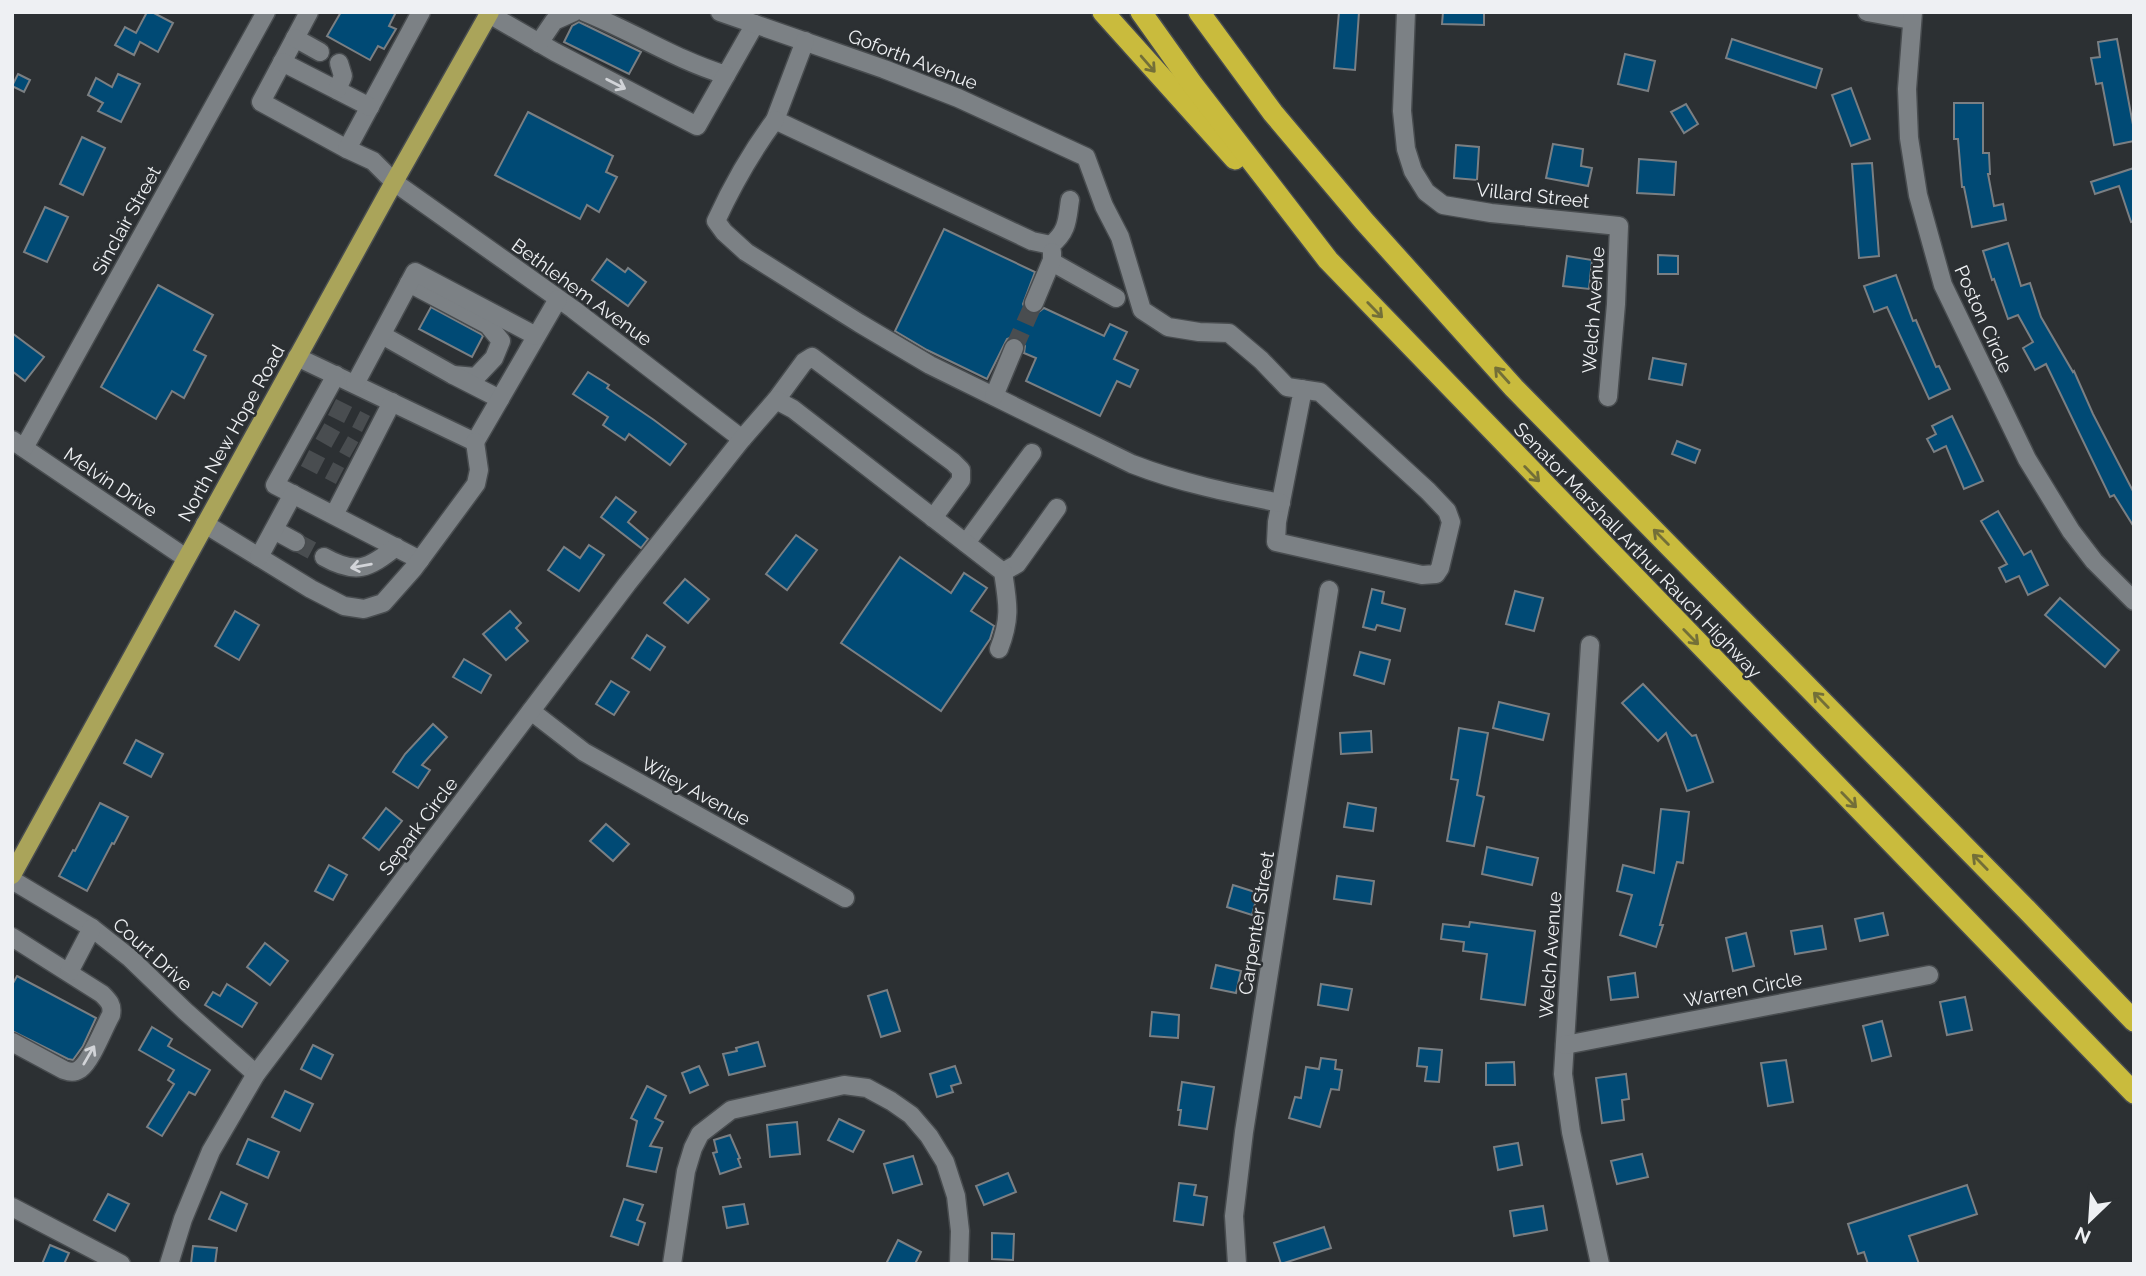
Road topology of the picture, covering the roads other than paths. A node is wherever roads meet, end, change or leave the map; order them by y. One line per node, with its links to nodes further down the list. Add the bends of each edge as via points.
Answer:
1 (265, 12): 50 (street, Sinclair Street)
2 (309, 12): 15 (street)
3 (421, 12): 23 (street)
4 (574, 12): 17 (street, via 554,22)
5 (583, 12): 21 (street)
6 (720, 12): 14 (street, Goforth Avenue)
7 (1103, 12): 30 (highway, one-way to 30)
8 (1141, 12): 30 (highway, Senator Marshall Arthur Rauch Highway)
9 (1199, 12): 74 (highway, Senator Marshall Arthur Rauch Highway, one-way to 9, via 1514,388 1273,113)
10 (1406, 12): 28 (street, Villard Street, via 1402,111 1406,149 1426,192 1443,205)
11 (1867, 12): 13 (street)
12 (490, 13): 17 (street); 26 (main road, North New Hope Road)
13 (1912, 16): 68 (street, Poston Circle, via 1909,138 1918,195 1943,285 2034,471 2094,561)
14 (755, 24): 16 (street, Goforth Avenue); 21 (street)
15 (295, 38): 18 (street); 19 (street)
16 (805, 41): 24 (street); 42 (street, Goforth Avenue, via 958,98 1086,157 1120,237 1142,310 1168,327 1229,333 1287,387)
17 (547, 48): 21 (street, one-way to 21, via 697,126)
18 (320, 52)
19 (282, 62): 22 (street); 25 (street, Bethlehem Avenue, via 261,102)
20 (339, 63): 22 (street, via 343,76)
21 (726, 75)
22 (337, 90): 23 (street)
23 (370, 107): 25 (street)
24 (775, 120): 29 (street); 43 (street, via 716,221 724,232 808,292 930,365)
25 (347, 149): 26 (street, Bethlehem Avenue, via 373,161)
26 (394, 182): 33 (street, Bethlehem Avenue); 38 (main road, North New Hope Road)
27 (1070, 200): 29 (street, via 1065,230)
28 (1619, 226): 44 (street, Welch Avenue)
29 (1052, 253): 32 (street); 34 (street)
30 (1328, 260): 84 (highway, Senator Marshall Arthur Rauch Highway, one-way to 84)
31 (409, 283): 35 (street); 36 (street, via 415,272); 40 (street, via 488,325 501,341 494,358 476,377)
32 (1116, 298)
33 (558, 299): 36 (street); 48 (street, Bethlehem Avenue)
34 (1034, 303)
35 (382, 335): 40 (street); 41 (street)
36 (537, 336): 45 (street)
37 (1014, 348): 43 (street)
38 (297, 357): 39 (street); 57 (main road, North New Hope Road)
39 (335, 375): 41 (street); 52 (street, via 327,405 299,455 275,485)
40 (453, 375): 45 (street)
41 (355, 384): 47 (street)
42 (1303, 390): 53 (street); 53 (street, via 1320,392 1447,511 1451,522 1440,568 1436,574 1422,575 1276,542)
43 (993, 396): 53 (street, via 1166,477)
44 (1608, 397)
45 (500, 399): 49 (street)
46 (776, 400): 48 (street, Separk Circle); 56 (street); 56 (street, Separk Circle, via 812,357 953,462 961,470 961,480)
47 (392, 402): 49 (street); 55 (street, via 372,427 345,479)
48 (742, 439): 71 (street, Separk Circle)
49 (475, 442): 65 (street, via 476,484)
50 (18, 444): 64 (street, Melvin Drive)
51 (1032, 453): 60 (street)
52 (293, 494): 55 (street); 58 (street)
53 (1281, 503)
54 (1057, 508): 66 (street, via 1017,565)
55 (334, 515): 61 (street)
56 (933, 518): 60 (street)
57 (205, 524): 62 (street); 64 (main road, North New Hope Road)
58 (274, 530): 59 (street); 62 (street)
59 (296, 542)
60 (966, 543): 66 (street)
61 (396, 547): 63 (street, one-way to 63, via 378,561 354,569); 65 (street)
62 (259, 557): 65 (street, via 344,606 364,609 383,603)
63 (324, 557)
64 (186, 558): 72 (main road, North New Hope Road)
65 (420, 560)
66 (1003, 572): 70 (street, via 1008,628)
67 (1329, 590): 90 (street, Carpenter Street, via 1244,1132 1234,1216)
68 (2134, 601)
69 (1590, 645): 82 (street, Welch Avenue)
70 (999, 649)
71 (531, 711): 73 (street, Wiley Avenue, via 584,752); 83 (street, Separk Circle)
72 (12, 877): 75 (street, Court Drive)
73 (845, 898)
74 (2028, 911): 79 (highway); 80 (highway, Senator Marshall Arthur Rauch Highway)
75 (92, 928): 77 (street); 83 (street, Court Drive)
76 (12, 937): 77 (street)
77 (69, 972): 81 (street, one-way to 77, via 71,1072 86,1061 112,1009 109,1001)
78 (1929, 975): 82 (street, Warren Circle)
79 (2134, 1006)
80 (2134, 1021)
81 (12, 1042)
82 (1565, 1045): 91 (street, Welch Avenue, via 1563,1074 1571,1132)
83 (256, 1074): 87 (street, Separk Circle, via 211,1151)
84 (2134, 1093)
85 (12, 1207): 86 (street)
86 (121, 1264)
87 (169, 1264)
88 (672, 1264): 89 (street, via 686,1171 700,1134 731,1110 844,1085 867,1088 891,1101 929,1136 945,1162 956,1196)
89 (959, 1264)
90 (1237, 1264)
91 (1600, 1264)

